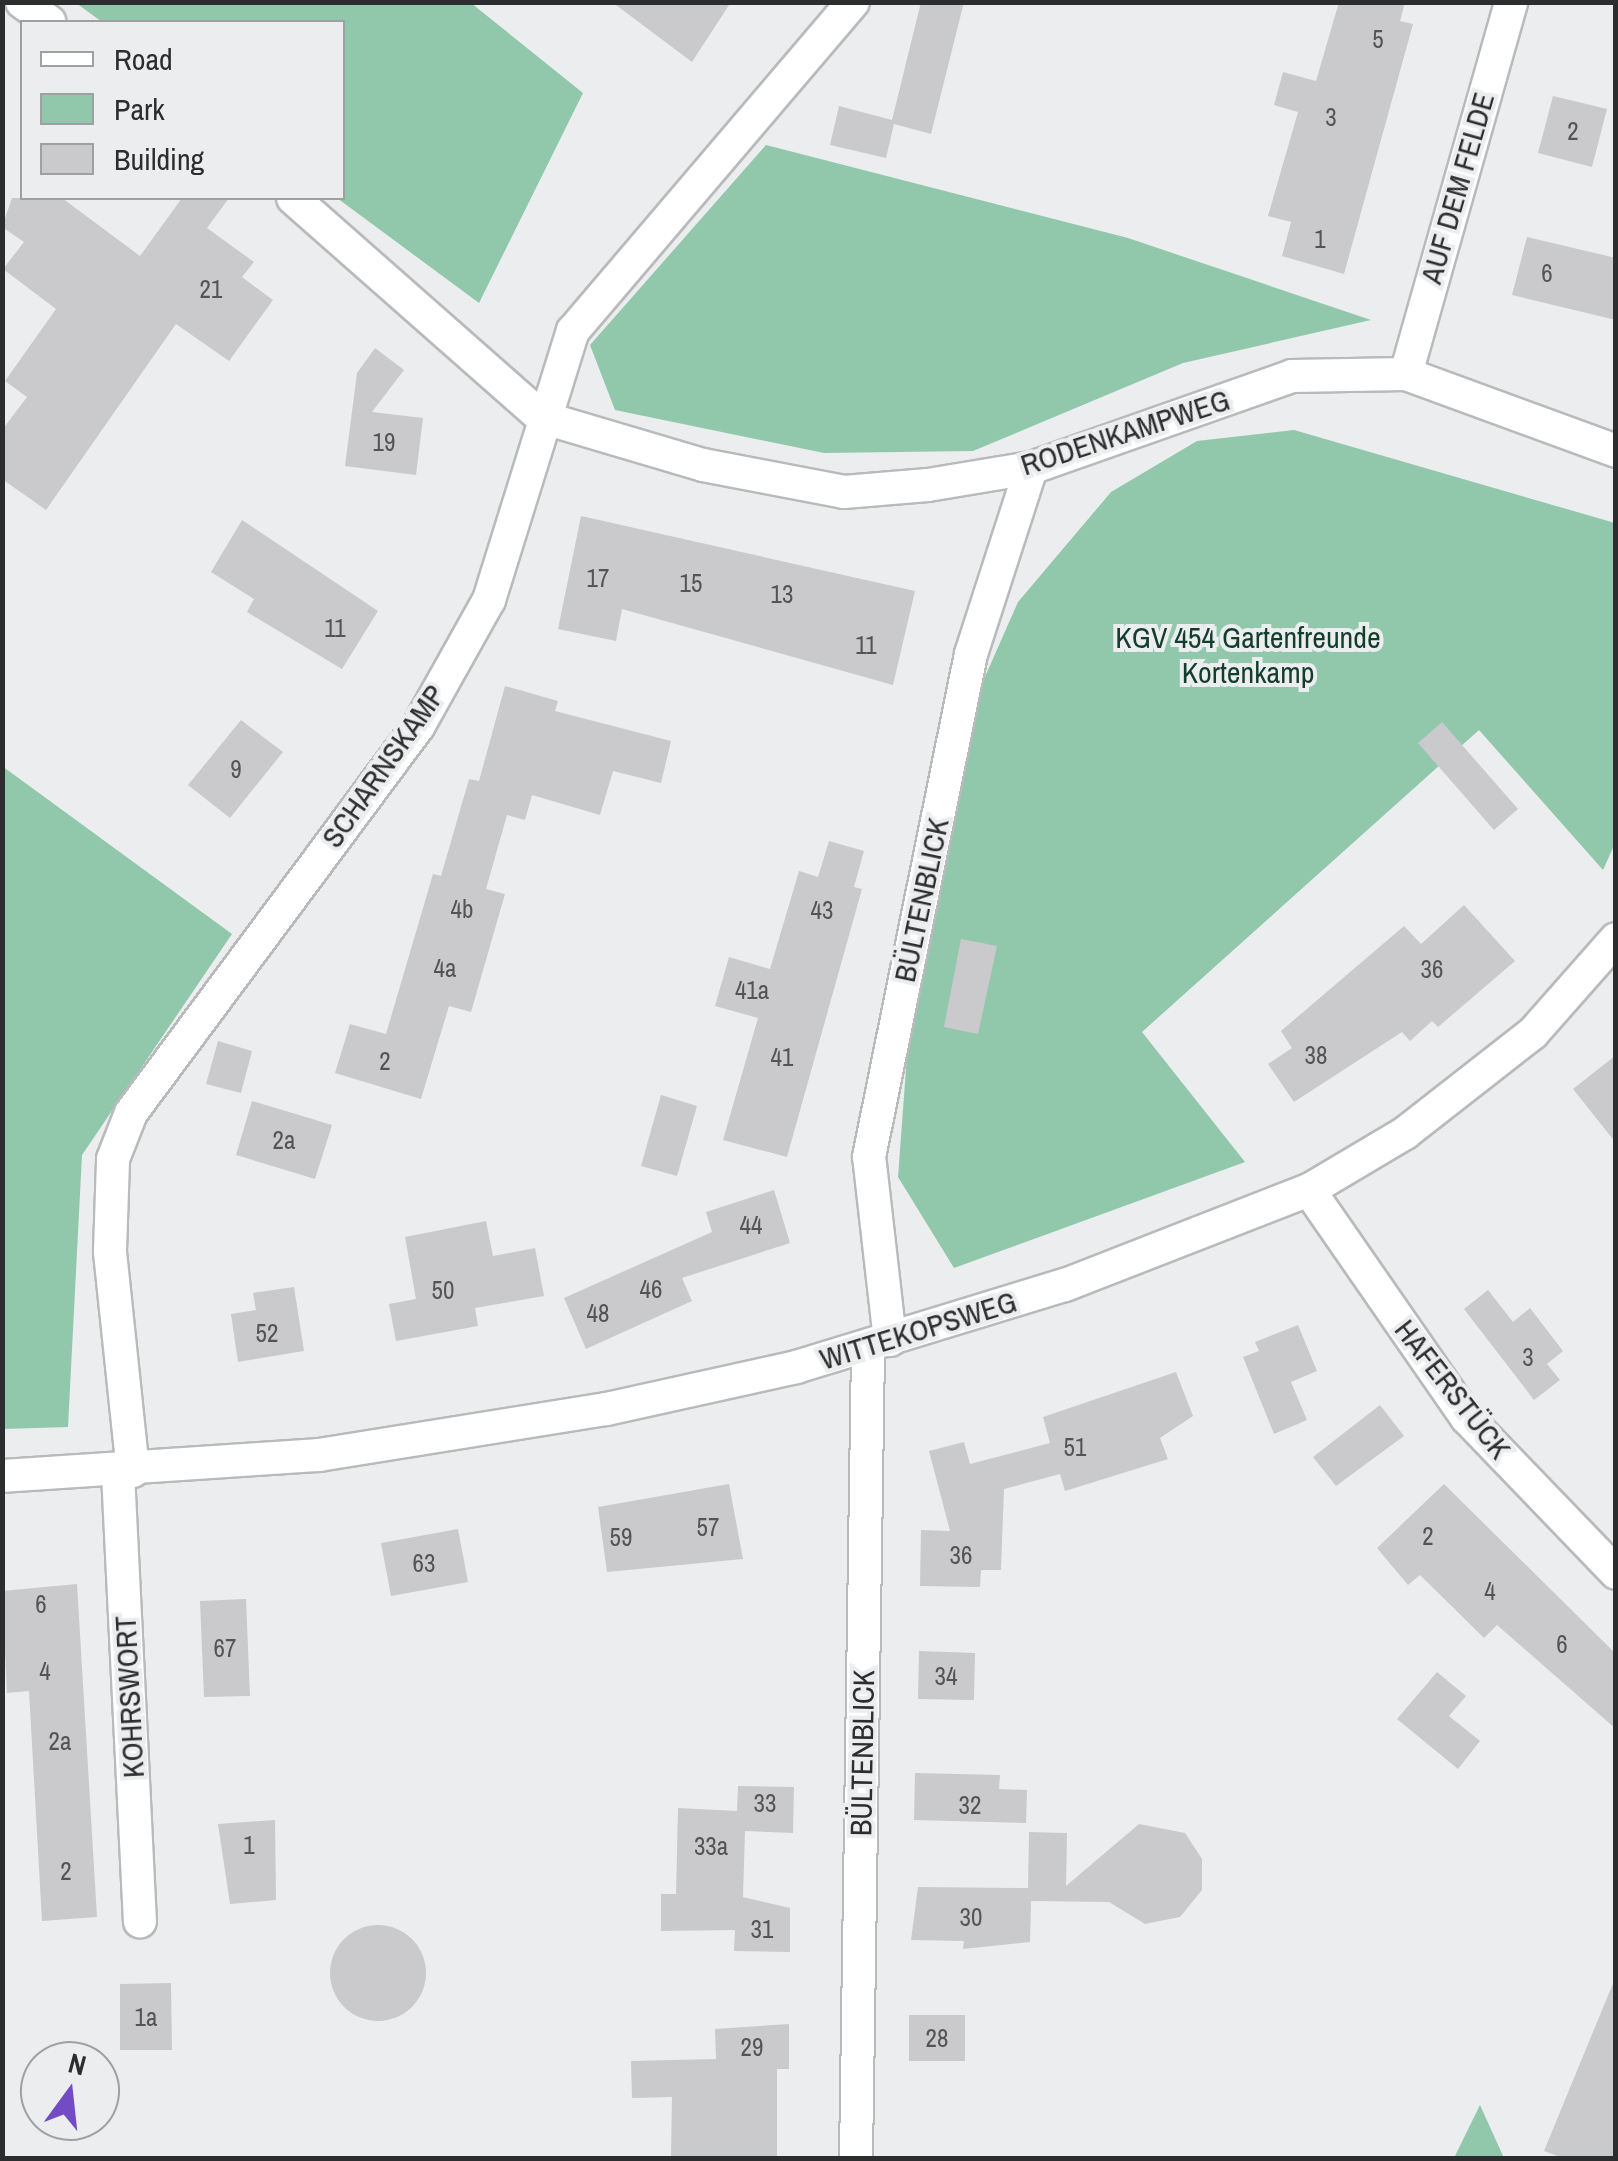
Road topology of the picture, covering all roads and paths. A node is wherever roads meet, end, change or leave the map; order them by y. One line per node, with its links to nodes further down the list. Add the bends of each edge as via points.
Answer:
1 (22, 2): 4 (street)
2 (853, 2): 7 (street, SCHARNSKAMP, via 573,331)
3 (1511, 2): 6 (street, AUF DEM FELDE)
4 (47, 20)
5 (295, 200): 7 (street, RODENKAMPWEG)
6 (1406, 374): 8 (street, RODENKAMPWEG); 9 (street, RODENKAMPWEG, via 1292,376)
7 (540, 417): 9 (street, RODENKAMPWEG, via 702,466 844,492); 13 (street, SCHARNSKAMP, via 488,600 419,725 130,1114 113,1159 110,1251)
8 (1616, 450)
9 (1031, 468): 12 (street, BÜLTENBLICK, via 971,654 868,1157)
10 (1616, 939): 11 (street, WITTEKOPSWEG, via 1568,998 1476,1082)
11 (1309, 1190): 12 (street, WITTEKOPSWEG, via 1122,1265); 15 (street, HAFERSTÜCK, via 1467,1418)
12 (879, 1344): 13 (street, WITTEKOPSWEG, via 607,1409 319,1455); 17 (street, BÜLTENBLICK)
13 (125, 1472): 14 (street, WITTEKOPSWEG); 16 (street, KOHRSWORT)
14 (2, 1476)
15 (1616, 1572)
16 (140, 1921)
17 (856, 2158)

